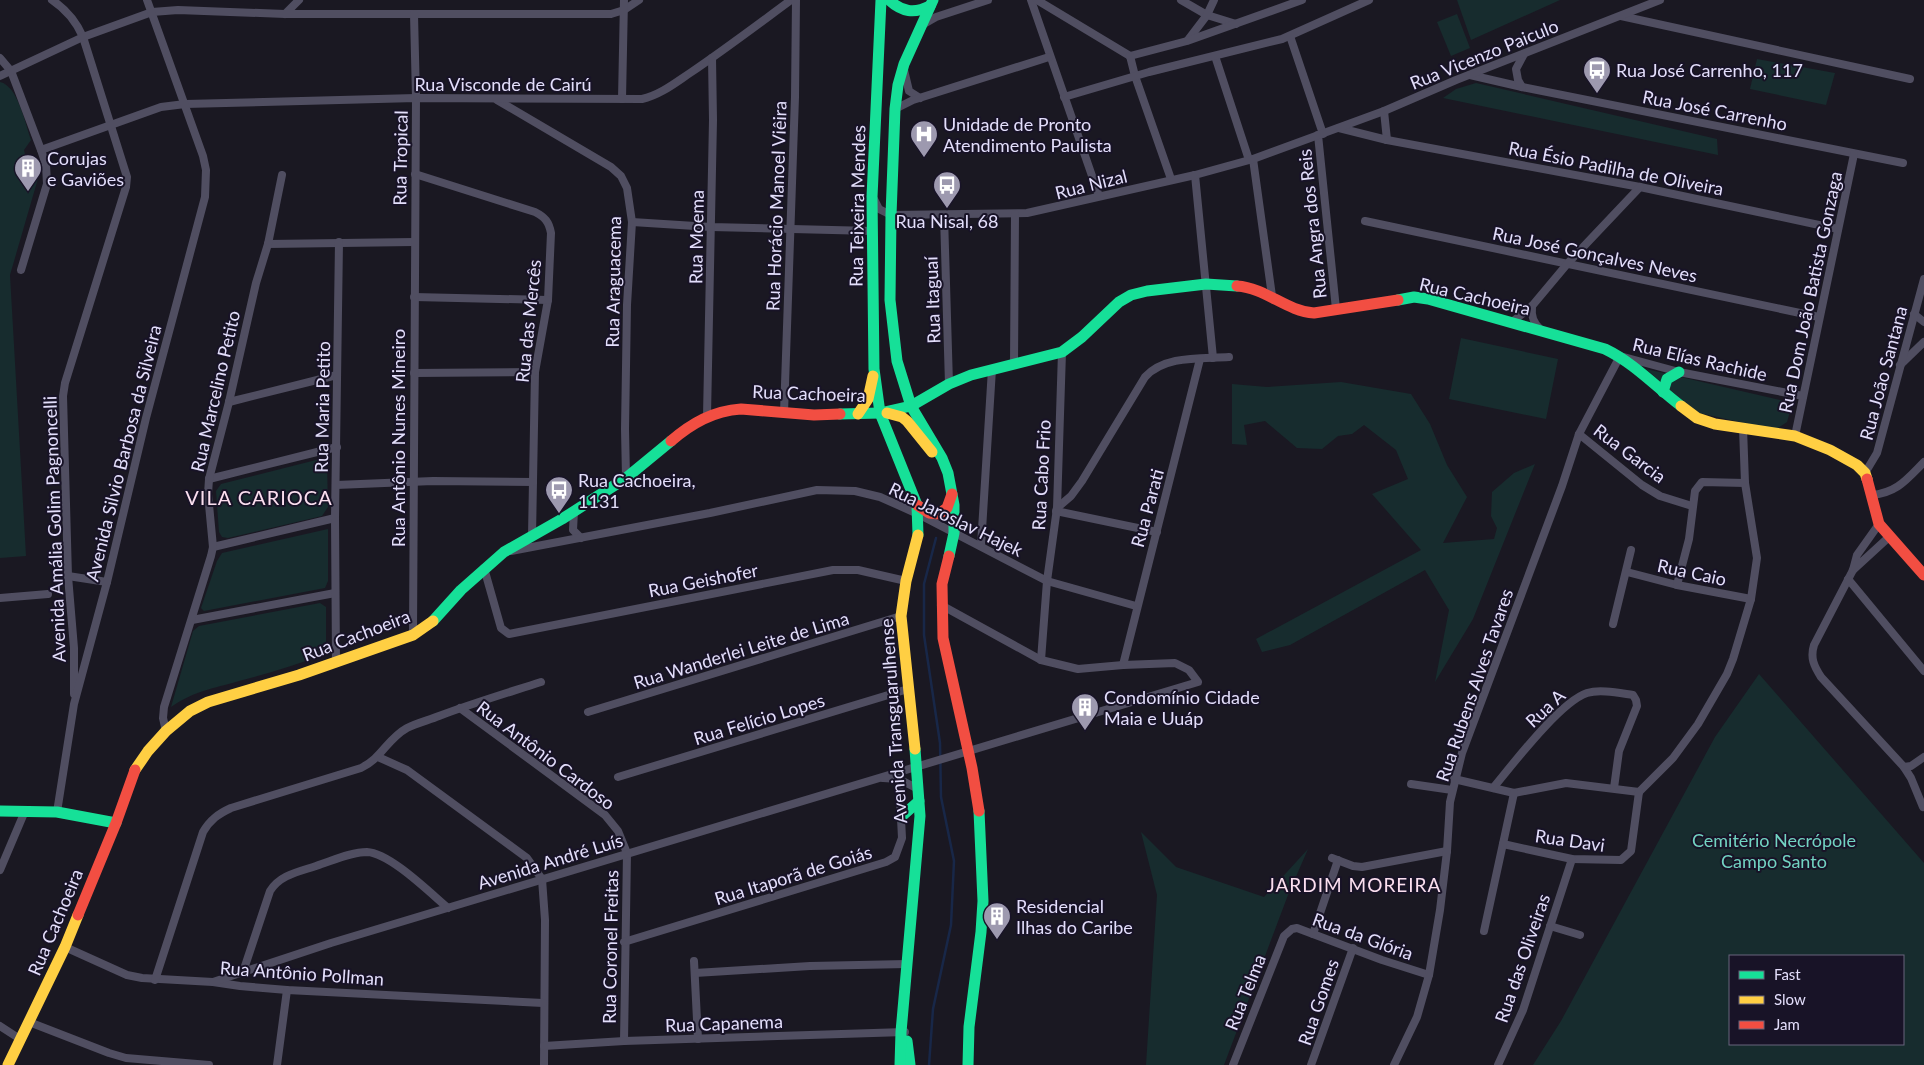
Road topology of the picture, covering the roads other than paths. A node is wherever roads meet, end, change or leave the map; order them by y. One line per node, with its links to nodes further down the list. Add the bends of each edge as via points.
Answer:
1 (52, 0): 27 (street, Avenida Amália Golim Pagnoncelli, via 67,11)
2 (147, 0): 20 (street, Avenida Silvio Barbosa da Silveira)
3 (299, 0): 21 (street)
4 (624, 0): 19 (street)
5 (639, 0): 19 (street)
6 (791, 0): 34 (street, Rua Visconde de Cairú)
7 (796, 0): 71 (street, Rua Horácio Manoel Viêira)
8 (881, 0): 63 (main road, Rua Teixeira Mendes)
9 (889, 0): 18 (main road, via 903,11)
10 (988, 0): 18 (street)
11 (1030, 0): 30 (street)
12 (1037, 0): 31 (street)
13 (1181, 0): 23 (street)
14 (1214, 0): 23 (street)
15 (1302, 0): 25 (street)
16 (1369, 0): 26 (street)
17 (1660, 0): 24 (street, Rua Vicenzo Paiculo)
18 (933, 7): 35 (main road, Rua Teixeira Mendes)
19 (624, 10): 22 (street, via 611,14); 45 (street)
20 (152, 12): 21 (street); 27 (street); 47 (street, Avenida Silvio Barbosa da Silveira)
21 (285, 14): 22 (street)
22 (414, 14): 43 (street, Rua Tropical)
23 (1207, 15): 25 (street); 28 (street)
24 (1620, 16): 29 (street, Rua Vicenzo Paiculo); 40 (street)
25 (1236, 24): 28 (street)
26 (1290, 36): 32 (street); 52 (street, Rua Angra dos Reis)
27 (83, 37): 36 (street); 50 (street, Avenida Amália Golim Pagnoncelli)
28 (1187, 41): 31 (street)
29 (1524, 54): 37 (street, Rua Vicenzo Paiculo); 41 (street, via 1516,69)
30 (1049, 56): 42 (street); 44 (street)
31 (1130, 56): 39 (street)
32 (1215, 56): 39 (street); 56 (street)
33 (0, 58): 36 (street)
34 (712, 58): 45 (street, Rua Visconde de Cairú, via 653,96); 70 (street, Rua Moema)
35 (904, 64): 44 (street, via 909,91); 48 (main road, Rua Teixeira Mendes)
36 (11, 71): 38 (street); 54 (street)
37 (1470, 74): 41 (street, Rua José Carrenho); 49 (street, Rua Vicenzo Paiculo)
38 (0, 76)
39 (1135, 76): 42 (street); 61 (street)
40 (1910, 79)
41 (1522, 87): 55 (street, Rua José Carrenho)
42 (1064, 97): 64 (street)
43 (416, 98): 46 (street, Rua Visconde de Cairú); 47 (street, Rua Visconde de Cairú); 58 (street, Rua Tropical)
44 (920, 98): 48 (street)
45 (622, 99): 46 (street, Rua Visconde de Cairú)
46 (495, 100): 69 (street, Rua Araguacema, via 611,167 627,188)
47 (184, 104): 50 (street, Rua Visconde de Cairú, via 161,107); 153 (street, Avenida Silvio Barbosa da Silveira, via 203,156 205,197 146,418)
48 (895, 109): 66 (main road, Rua Teixeira Mendes)
49 (1384, 111): 51 (street, Rua Vicenzo Paiculo); 53 (street)
50 (111, 124): 54 (street, Rua Visconde de Cairú); 149 (street, Avenida Amália Golim Pagnoncelli, via 125,168 126,187 64,390)
51 (1339, 128): 52 (street, Rua Vicenzo Paiculo); 53 (street, Rua Ésio Padilha de Oliveira)
52 (1320, 135): 56 (street, Rua Nizal); 85 (street, Rua Angra dos Reis)
53 (1387, 140): 62 (street, Rua Ésio Padilha de Oliveira)
54 (41, 150): 78 (street, via 47,184)
55 (1854, 154): 57 (street, Rua José Carrenho); 72 (street, Rua Dom João Batista Gonzaga)
56 (1251, 160): 60 (street, Rua Nizal); 81 (street)
57 (1903, 163)
58 (415, 174): 75 (street, Rua Tropical); 83 (street, Rua das Mercês, via 544,216 552,233)
59 (282, 175): 76 (street, Rua Marcelino Petito)
60 (1195, 175): 61 (street, Rua Nizal); 80 (street)
61 (1171, 179): 64 (street, Rua Nizal)
62 (1640, 187): 72 (street, Rua Ésio Padilha de Oliveira); 77 (street)
63 (872, 196): 66 (street, via 879,208); 73 (main road, Rua Teixeira Mendes)
64 (1099, 196): 65 (street, Rua Nizal, via 1044,211)
65 (1015, 214): 67 (street, Rua Nizal); 97 (street)
66 (891, 215): 67 (street, Rua Nizal); 109 (main road, Rua Teixeira Mendes, via 892,326 897,360)
67 (944, 216): 105 (street, Rua Itaguaí)
68 (1365, 221): 77 (street, Rua José Gonçalves Neves)
69 (632, 222): 70 (street); 121 (street, Rua Araguacema, via 627,305)
70 (711, 227): 71 (street); 113 (street, Rua Moema)
71 (790, 229): 73 (street); 110 (street, Rua Horácio Manoel Viêira)
72 (1838, 229): 87 (street, Rua Dom João Batista Gonzaga)
73 (872, 231): 99 (main road, Rua Teixeira Mendes)
74 (339, 242): 75 (street); 76 (street); 104 (street, Rua Maria Petito)
75 (414, 242): 82 (street, Rua Antônio Nunes Mineiro)
76 (268, 244): 108 (street, Rua Marcelino Petito)
77 (1568, 263): 84 (street); 87 (street, Rua José Gonçalves Neves)
78 (21, 270)
79 (1924, 279): 86 (street, Rua João Santana)
80 (1206, 284): 81 (main road, Rua Cachoeira, via 1248,287); 92 (main road, Rua Cachoeira, via 1131,295); 95 (street)
81 (1272, 296): 85 (main road, Rua Cachoeira, via 1302,312)
82 (414, 297): 83 (street); 103 (street, Rua Antônio Nunes Mineiro)
83 (548, 300): 101 (street, Rua das Mercês)
84 (1532, 306): 88 (street); 90 (street, via 1532,318)
85 (1336, 309): 88 (main road, Rua Cachoeira, via 1414,297)
86 (1914, 314): 89 (street); 98 (street, Rua João Santana)
87 (1819, 317): 107 (street, Rua Dom João Batista Gonzaga)
88 (1512, 322): 90 (main road, Rua Cachoeira)
89 (1924, 322)
90 (1541, 330): 93 (main road, Rua Cachoeira)
91 (1924, 342): 98 (street)
92 (1062, 352): 97 (main road, Rua Cachoeira); 131 (street, Rua Cabo Frio)
93 (1620, 356): 102 (street, Rua Elías Rachide); 106 (main road, Rua Cachoeira); 115 (street, Rua Rubens Alves Tavares)
94 (1229, 357): 95 (street)
95 (1213, 358): 96 (street)
96 (1200, 359): 131 (street, via 1161,364 1148,373 1082,481); 136 (street, Rua Parati)
97 (1014, 364): 100 (main road, Rua Cachoeira)
98 (1900, 365): 120 (street, Rua João Santana, via 1877,453)
99 (874, 369): 111 (main road, Rua Teixeira Mendes); 112 (main road, via 868,399)
100 (992, 369): 105 (main road, Rua Cachoeira); 141 (street)
101 (535, 372): 103 (street); 123 (street, Rua das Mercês)
102 (1679, 372): 106 (main road, via 1666,380); 107 (street, Rua Elías Rachide)
103 (414, 373): 124 (street, Rua Antônio Nunes Mineiro)
104 (337, 375): 108 (street); 117 (street, Rua Maria Petito)
105 (949, 384): 109 (main road, Rua Cachoeira)
106 (1663, 392): 114 (main road, Rua Cachoeira, via 1697,418)
107 (1803, 396): 116 (street, Rua Dom João Batista Gonzaga)
108 (229, 402): 122 (street, Rua Marcelino Petito)
109 (911, 406): 111 (main road, Rua Cachoeira); 119 (main road, via 935,444)
110 (784, 413): 112 (main road, Rua Cachoeira); 113 (main road, Rua Cachoeira, via 741,409)
111 (880, 413): 112 (main road, Rua Cachoeira); 119 (main road, via 907,420); 130 (main road, Avenida Transguarulhense)
112 (858, 414)
113 (707, 416): 121 (main road, Rua Cachoeira)
114 (1743, 428): 116 (main road, Rua Cachoeira); 125 (street)
115 (1579, 434): 129 (street, Rua Garcia, via 1642,485 1660,496); 183 (street, Rua Rubens Alves Tavares)
116 (1795, 436): 120 (main road, Rua Cachoeira, via 1830,450)
117 (337, 447): 122 (street); 126 (street, Rua Maria Petito)
118 (1924, 462): 128 (street, via 1890,492)
119 (948, 473): 127 (main road)
120 (1866, 473): 128 (main road)
121 (626, 478): 132 (main road, Rua Cachoeira)
122 (209, 479): 142 (street, Rua Marcelino Petito)
123 (533, 482): 124 (street); 138 (street, Rua das Mercês)
124 (414, 483): 126 (street); 164 (street, Rua Antônio Nunes Mineiro)
125 (1745, 483): 129 (street, via 1702,482 1695,491); 158 (street, via 1757,558)
126 (336, 485): 134 (street, Rua Maria Petito)
127 (952, 491): 133 (main road, via 946,510); 137 (main road)
128 (1871, 494): 135 (main road)
129 (1692, 506): 154 (street, via 1689,539)
130 (918, 509): 133 (main road); 140 (street, Rua Jaroslav Hajek, via 855,492 817,490); 151 (main road, Avenida Transguarulhense, via 917,541)
131 (1057, 509): 136 (street); 152 (street, Rua Cabo Frio)
132 (574, 512): 138 (main road, Rua Cachoeira); 140 (street, via 573,530)
133 (934, 517): 137 (street, Rua Jaroslav Hajek)
134 (335, 518): 142 (street); 155 (street, Rua Maria Petito)
135 (1879, 524): 139 (main road); 146 (street, via 1857,555)
136 (1157, 532): 160 (street, Rua Parati)
137 (954, 533): 141 (street, Rua Jaroslav Hajek); 159 (main road, via 942,584)
138 (532, 536): 144 (main road, Rua Cachoeira)
139 (1889, 537): 146 (street); 148 (main road)
140 (582, 538): 144 (street, Rua Jaroslav Hajek)
141 (981, 546): 152 (street, Rua Jaroslav Hajek)
142 (213, 547): 162 (street, Rua Marcelino Petito)
143 (1631, 550): 147 (street)
144 (504, 552): 145 (main road, Rua Cachoeira)
145 (484, 568): 151 (street, Rua Geishofer, via 501,628 513,634 833,570 858,570); 164 (main road, Rua Cachoeira, via 431,623)
146 (1853, 570): 150 (street)
147 (1626, 572): 154 (street, Rua Caio); 163 (street)
148 (1924, 575)
149 (68, 576): 153 (street); 171 (street, Avenida Amália Golim Pagnoncelli, via 74,648)
150 (1848, 579): 168 (street); 179 (street, via 1814,645 1811,655 1814,666)
151 (906, 581): 161 (main road, Avenida Transguarulhense)
152 (1047, 581): 160 (street, Rua Jaroslav Hajek); 165 (street, Rua Cabo Frio)
153 (107, 582): 171 (street, Avenida Silvio Barbosa da Silveira)
154 (1677, 585): 158 (street, Rua Caio)
155 (335, 593): 162 (street); 166 (street, Rua Maria Petito)
156 (48, 594): 157 (street)
157 (0, 598)
158 (1751, 600): 189 (street, via 1727,674 1698,724 1673,758)
159 (941, 605): 165 (street); 175 (main road, via 943,638)
160 (1136, 606): 167 (street, Rua Parati)
161 (902, 616): 170 (main road, Avenida Transguarulhense); 173 (street, Rua Wanderlei Leite de Lima)
162 (192, 620): 174 (street, Rua Marcelino Petito, via 164,707)
163 (1613, 624)
164 (413, 635): 166 (main road, Rua Cachoeira)
165 (1041, 660): 167 (street, via 1078,669)
166 (336, 663): 174 (main road, Rua Cachoeira, via 208,702 190,711)
167 (1122, 665): 175 (street, Avenida André Luís, via 1175,663 1189,670 1198,682 1065,726)
168 (1924, 670)
169 (541, 682): 172 (street)
170 (908, 689): 178 (main road, Avenida Transguarulhense); 180 (street, Rua Felício Lopes)
171 (74, 704): 195 (street, Avenida Silvio Barbosa da Silveira)
172 (460, 708): 176 (street, via 408,728 388,742); 200 (street, Rua Antônio Cardoso, via 605,815 618,831)
173 (588, 712)
174 (166, 731): 197 (main road, Rua Cachoeira, via 134,772)
175 (968, 750): 178 (street, Avenida André Luís); 236 (main road, via 980,811 983,901)
176 (378, 757): 203 (street, via 406,770 527,858); 218 (street, via 361,768 231,808 208,823 202,832)
177 (1924, 757): 179 (street)
178 (917, 766): 181 (street, Avenida André Luís); 187 (main road, Avenida Transguarulhense)
179 (1904, 767): 192 (street)
180 (618, 777)
181 (878, 777): 182 (street, Avenida André Luís); 200 (street, Avenida André Luís)
182 (898, 779): 187 (street, Avenida André Luís); 196 (street, Rua Itaporã de Goiás)
183 (1454, 779): 185 (street); 188 (street, Rua Rubens Alves Tavares)
184 (1411, 784): 188 (street)
185 (1494, 788): 186 (street, Rua A, via 1560,712 1578,697 1594,691 1633,695 1636,700 1637,706 1619,750); 190 (street)
186 (1614, 788): 189 (street); 190 (street, via 1566,783)
187 (918, 789): 191 (main road, Avenida Transguarulhense)
188 (1452, 790): 199 (street, Rua Rubens Alves Tavares)
189 (1639, 792): 201 (street, Rua Davi, via 1631,851 1625,858 1610,861)
190 (1514, 793): 198 (street)
191 (919, 801): 196 (main road); 214 (main road, Avenida Transguarulhense, via 918,850)
192 (1923, 807)
193 (0, 811): 194 (main road)
194 (25, 811): 195 (main road); 202 (street)
195 (57, 812): 197 (main road)
196 (900, 817): 210 (street, Rua Itaporã de Goiás, via 902,838 895,857 886,862)
197 (116, 823): 211 (main road, Rua Cachoeira)
198 (1503, 844): 201 (street, Rua Davi); 206 (street)
199 (1447, 851): 208 (street, via 1362,867 1335,859); 217 (street, Rua Rubens Alves Tavares)
200 (627, 853): 203 (street, Avenida André Luís); 210 (street, Rua Coronel Freitas)
201 (1572, 859): 205 (street, Rua das Oliveiras)
202 (0, 870)
203 (542, 879): 204 (street, Avenida André Luís); 221 (street)
204 (448, 908): 215 (street, Avenida André Luís); 215 (street, via 380,855 368,852 346,857 289,875 274,885)
205 (1550, 926): 209 (street); 240 (street, Rua das Oliveiras, via 1522,1010)
206 (1484, 931)
207 (1287, 932): 208 (street, Rua da Glória, via 1297,928); 237 (street, Rua Telma)
208 (1313, 934): 212 (street, Rua da Glória)
209 (1580, 935)
210 (624, 942): 227 (street, Rua Coronel Freitas)
211 (65, 948): 218 (street, Rua Antônio Pollman, via 126,975); 222 (main road, Rua Cachoeira)
212 (1353, 948): 217 (street, Rua da Glória); 238 (street, Rua Gomes)
213 (694, 961): 216 (street)
214 (907, 964): 216 (street); 224 (main road, Avenida Transguarulhense)
215 (243, 972): 219 (street, Avenida André Luís)
216 (695, 973): 226 (street)
217 (1429, 975): 239 (street, Rua Rubens Alves Tavares, via 1417,1017)
218 (155, 980): 219 (street, Rua Antônio Pollman)
219 (229, 981): 220 (street, Rua Antônio Pollman)
220 (287, 990): 221 (street, Rua Antônio Pollman); 232 (street)
221 (544, 1003): 228 (street)
222 (29, 1022): 225 (main road, Rua Cachoeira); 229 (street)
223 (0, 1026): 225 (street)
224 (903, 1032): 226 (street, Rua Capanema); 234 (main road); 235 (main road)
225 (20, 1039): 230 (main road, Rua Cachoeira)
226 (698, 1039): 227 (street, Rua Capanema)
227 (624, 1042): 228 (street, Rua Capanema)
228 (544, 1046): 233 (street)
229 (125, 1061): 231 (street)
230 (8, 1065)
231 (209, 1065)
232 (276, 1065)
233 (544, 1065)
234 (900, 1065)
235 (910, 1065)
236 (966, 1065)
237 (1233, 1065)
238 (1311, 1065)
239 (1394, 1065)
240 (1498, 1065)

